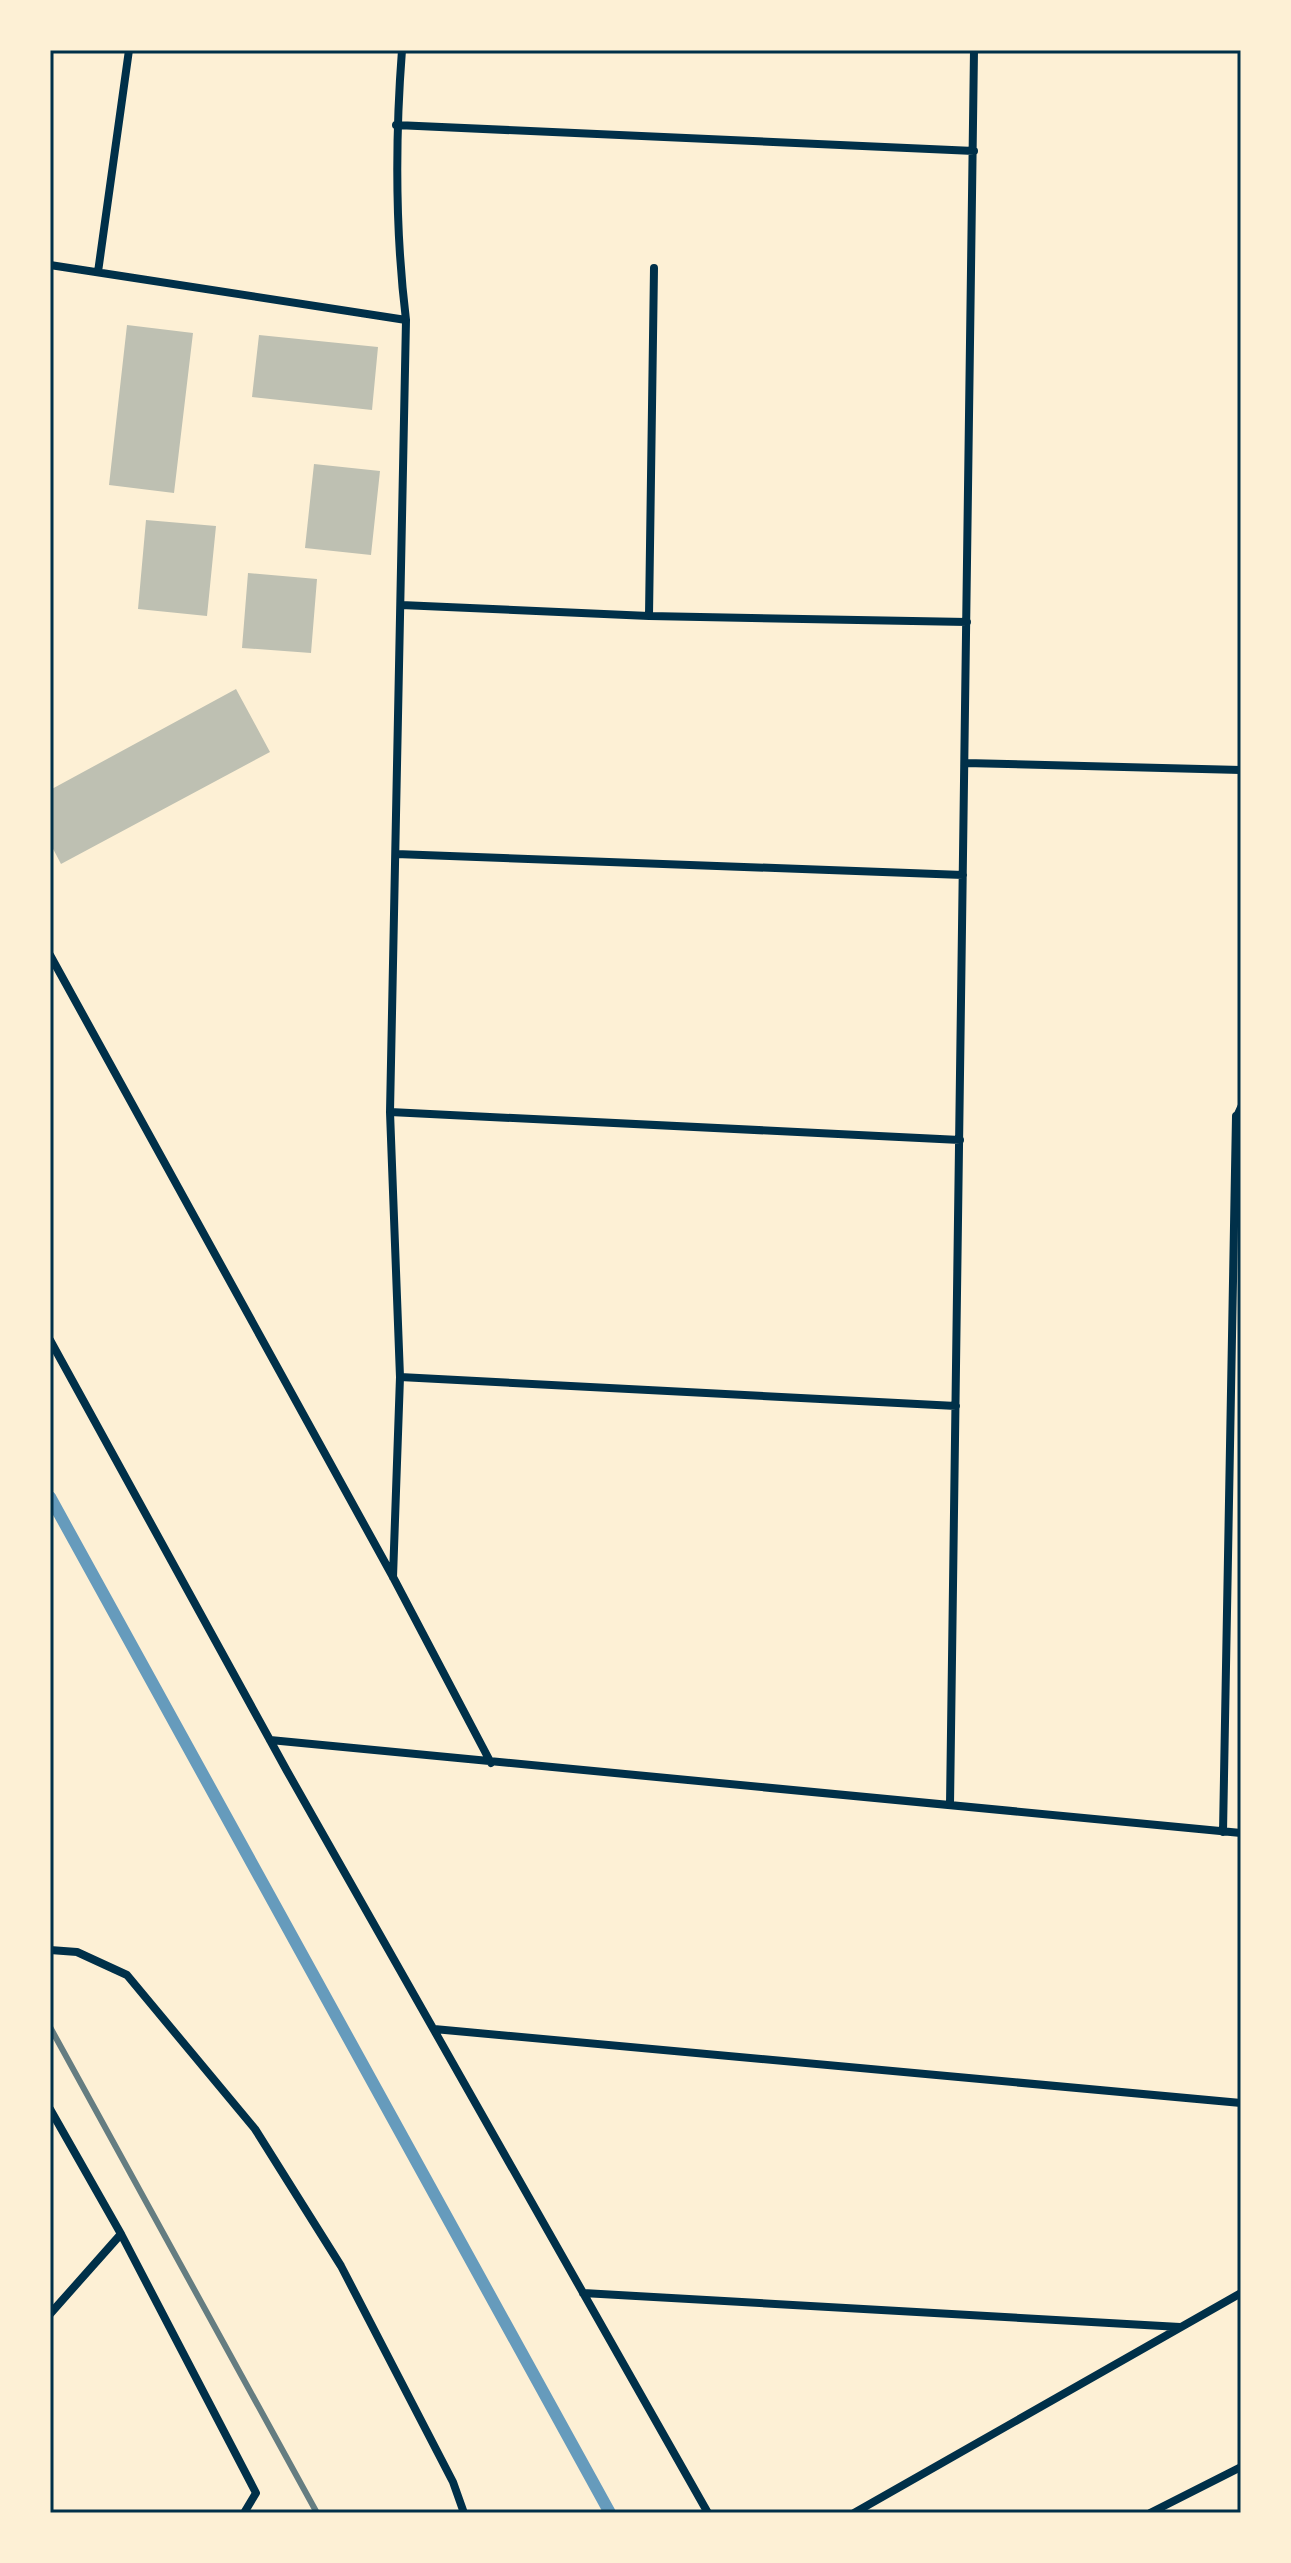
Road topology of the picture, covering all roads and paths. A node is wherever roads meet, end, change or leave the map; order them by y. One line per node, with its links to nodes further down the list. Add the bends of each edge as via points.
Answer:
1 (129, 50): 8 (street)
2 (402, 50): 4 (street)
3 (974, 50): 5 (street)
4 (396, 125): 5 (street); 9 (street, via 397,246)
5 (974, 151): 12 (street)
6 (50, 265): 8 (street)
7 (654, 268): 11 (street)
8 (98, 272): 9 (street)
9 (406, 320): 10 (street)
10 (401, 605): 11 (street); 15 (street)
11 (649, 616): 12 (street)
12 (967, 622): 13 (street)
13 (965, 763): 14 (street); 16 (street)
14 (1241, 770)
15 (396, 854): 16 (street); 19 (street)
16 (963, 875): 21 (street)
17 (50, 955): 25 (street)
18 (1241, 1105): 20 (lane)
19 (390, 1112): 21 (street); 23 (street)
20 (1236, 1116): 29 (street)
21 (960, 1140): 24 (street)
22 (50, 1340): 26 (street)
23 (400, 1377): 24 (street); 25 (street)
24 (956, 1406): 28 (street)
25 (393, 1577): 27 (street)
26 (270, 1740): 27 (street); 32 (street)
27 (491, 1763): 28 (street)
28 (950, 1805): 29 (street)
29 (1223, 1832): 30 (street)
30 (1241, 1833)
31 (50, 1950): 42 (street, via 77,1952 127,1975 255,2129 341,2266)
32 (434, 2029): 33 (street); 36 (street)
33 (1241, 2103)
34 (50, 2109): 35 (street)
35 (121, 2234): 38 (street); 41 (street, via 256,2493)
36 (583, 2293): 39 (street); 43 (street)
37 (1241, 2293): 39 (street)
38 (50, 2314)
39 (1180, 2327): 44 (street)
40 (1241, 2467): 45 (street)
41 (244, 2513)
42 (464, 2513)
43 (708, 2513)
44 (854, 2513)
45 (1150, 2513)

